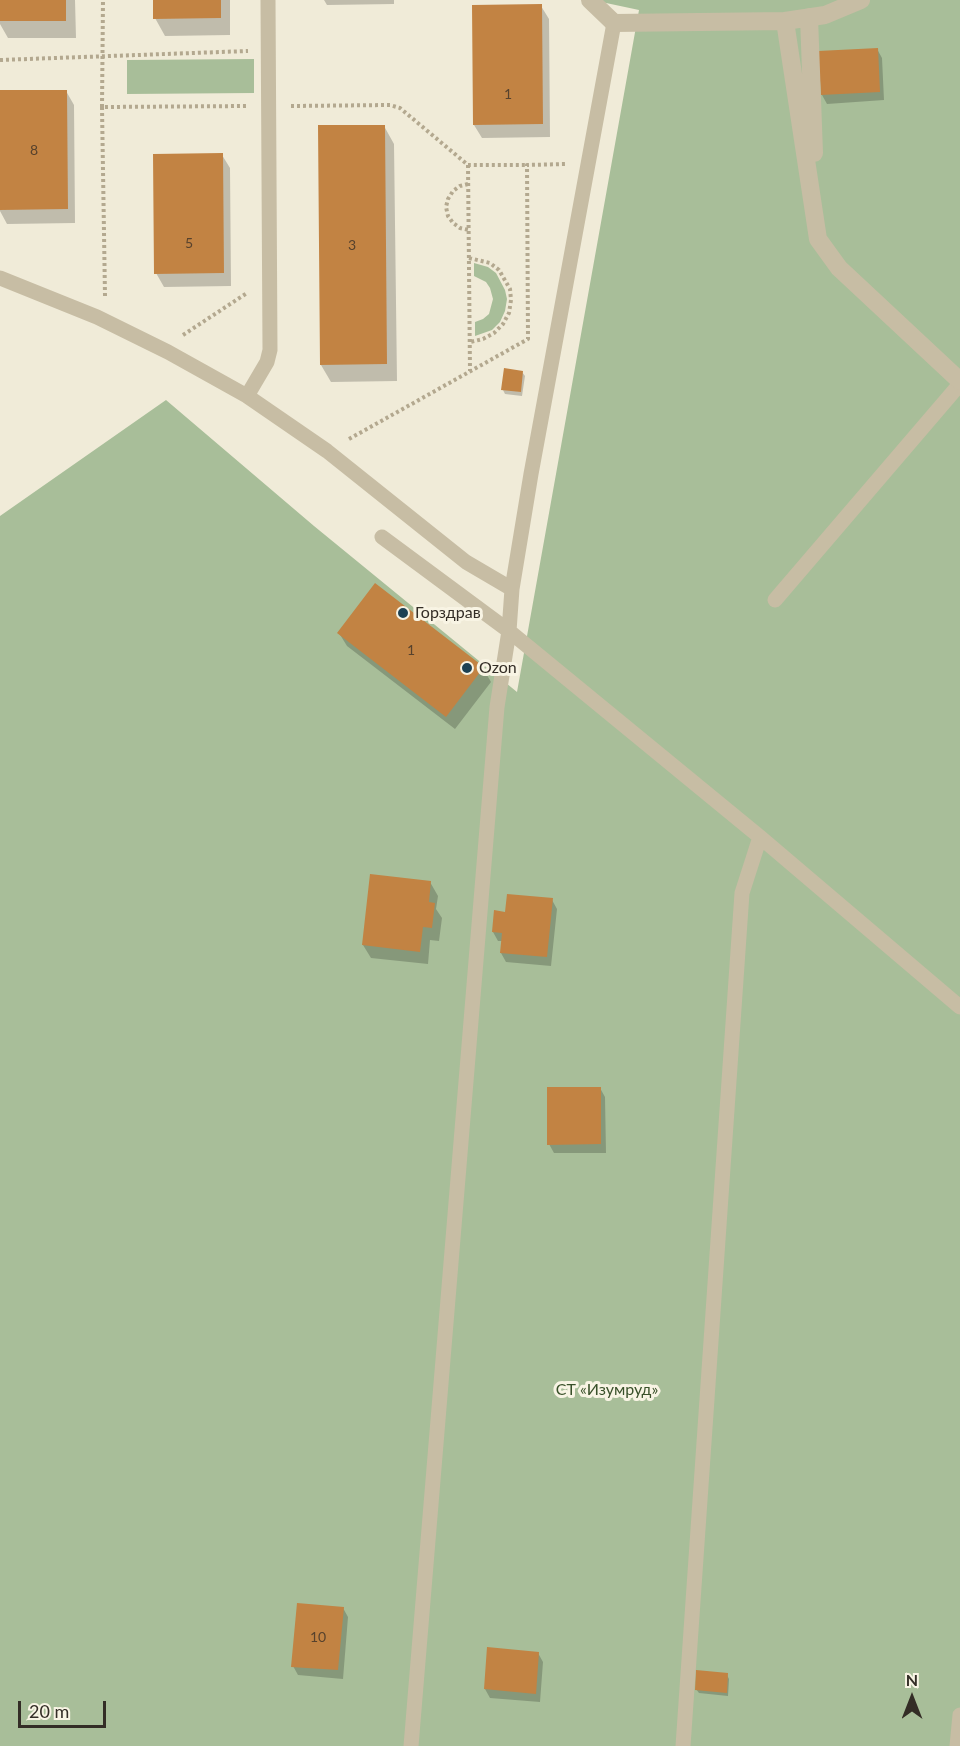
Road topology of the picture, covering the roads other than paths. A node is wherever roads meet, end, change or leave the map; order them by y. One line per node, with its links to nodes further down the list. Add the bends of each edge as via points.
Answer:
1 (268, 0): 10 (lane, via 269,357)
2 (590, 0): 6 (street)
3 (861, 0): 4 (street, via 825,15)
4 (809, 17): 5 (street); 7 (street)
5 (785, 21): 6 (street); 7 (street)
6 (614, 23): 12 (lane)
7 (818, 239): 9 (street, via 839,268)
8 (0, 278): 10 (lane, via 96,317)
9 (960, 383): 13 (lane)
10 (247, 396): 12 (lane, via 327,451 466,562)
11 (382, 537): 14 (lane)
12 (512, 589): 14 (lane)
13 (775, 600)
14 (509, 631): 15 (lane); 18 (lane, via 497,707)
15 (760, 837): 16 (lane); 19 (lane, via 742,892)
16 (960, 1007)
17 (960, 1715): 20 (lane)
18 (411, 1746)
19 (683, 1746)
20 (957, 1746)

